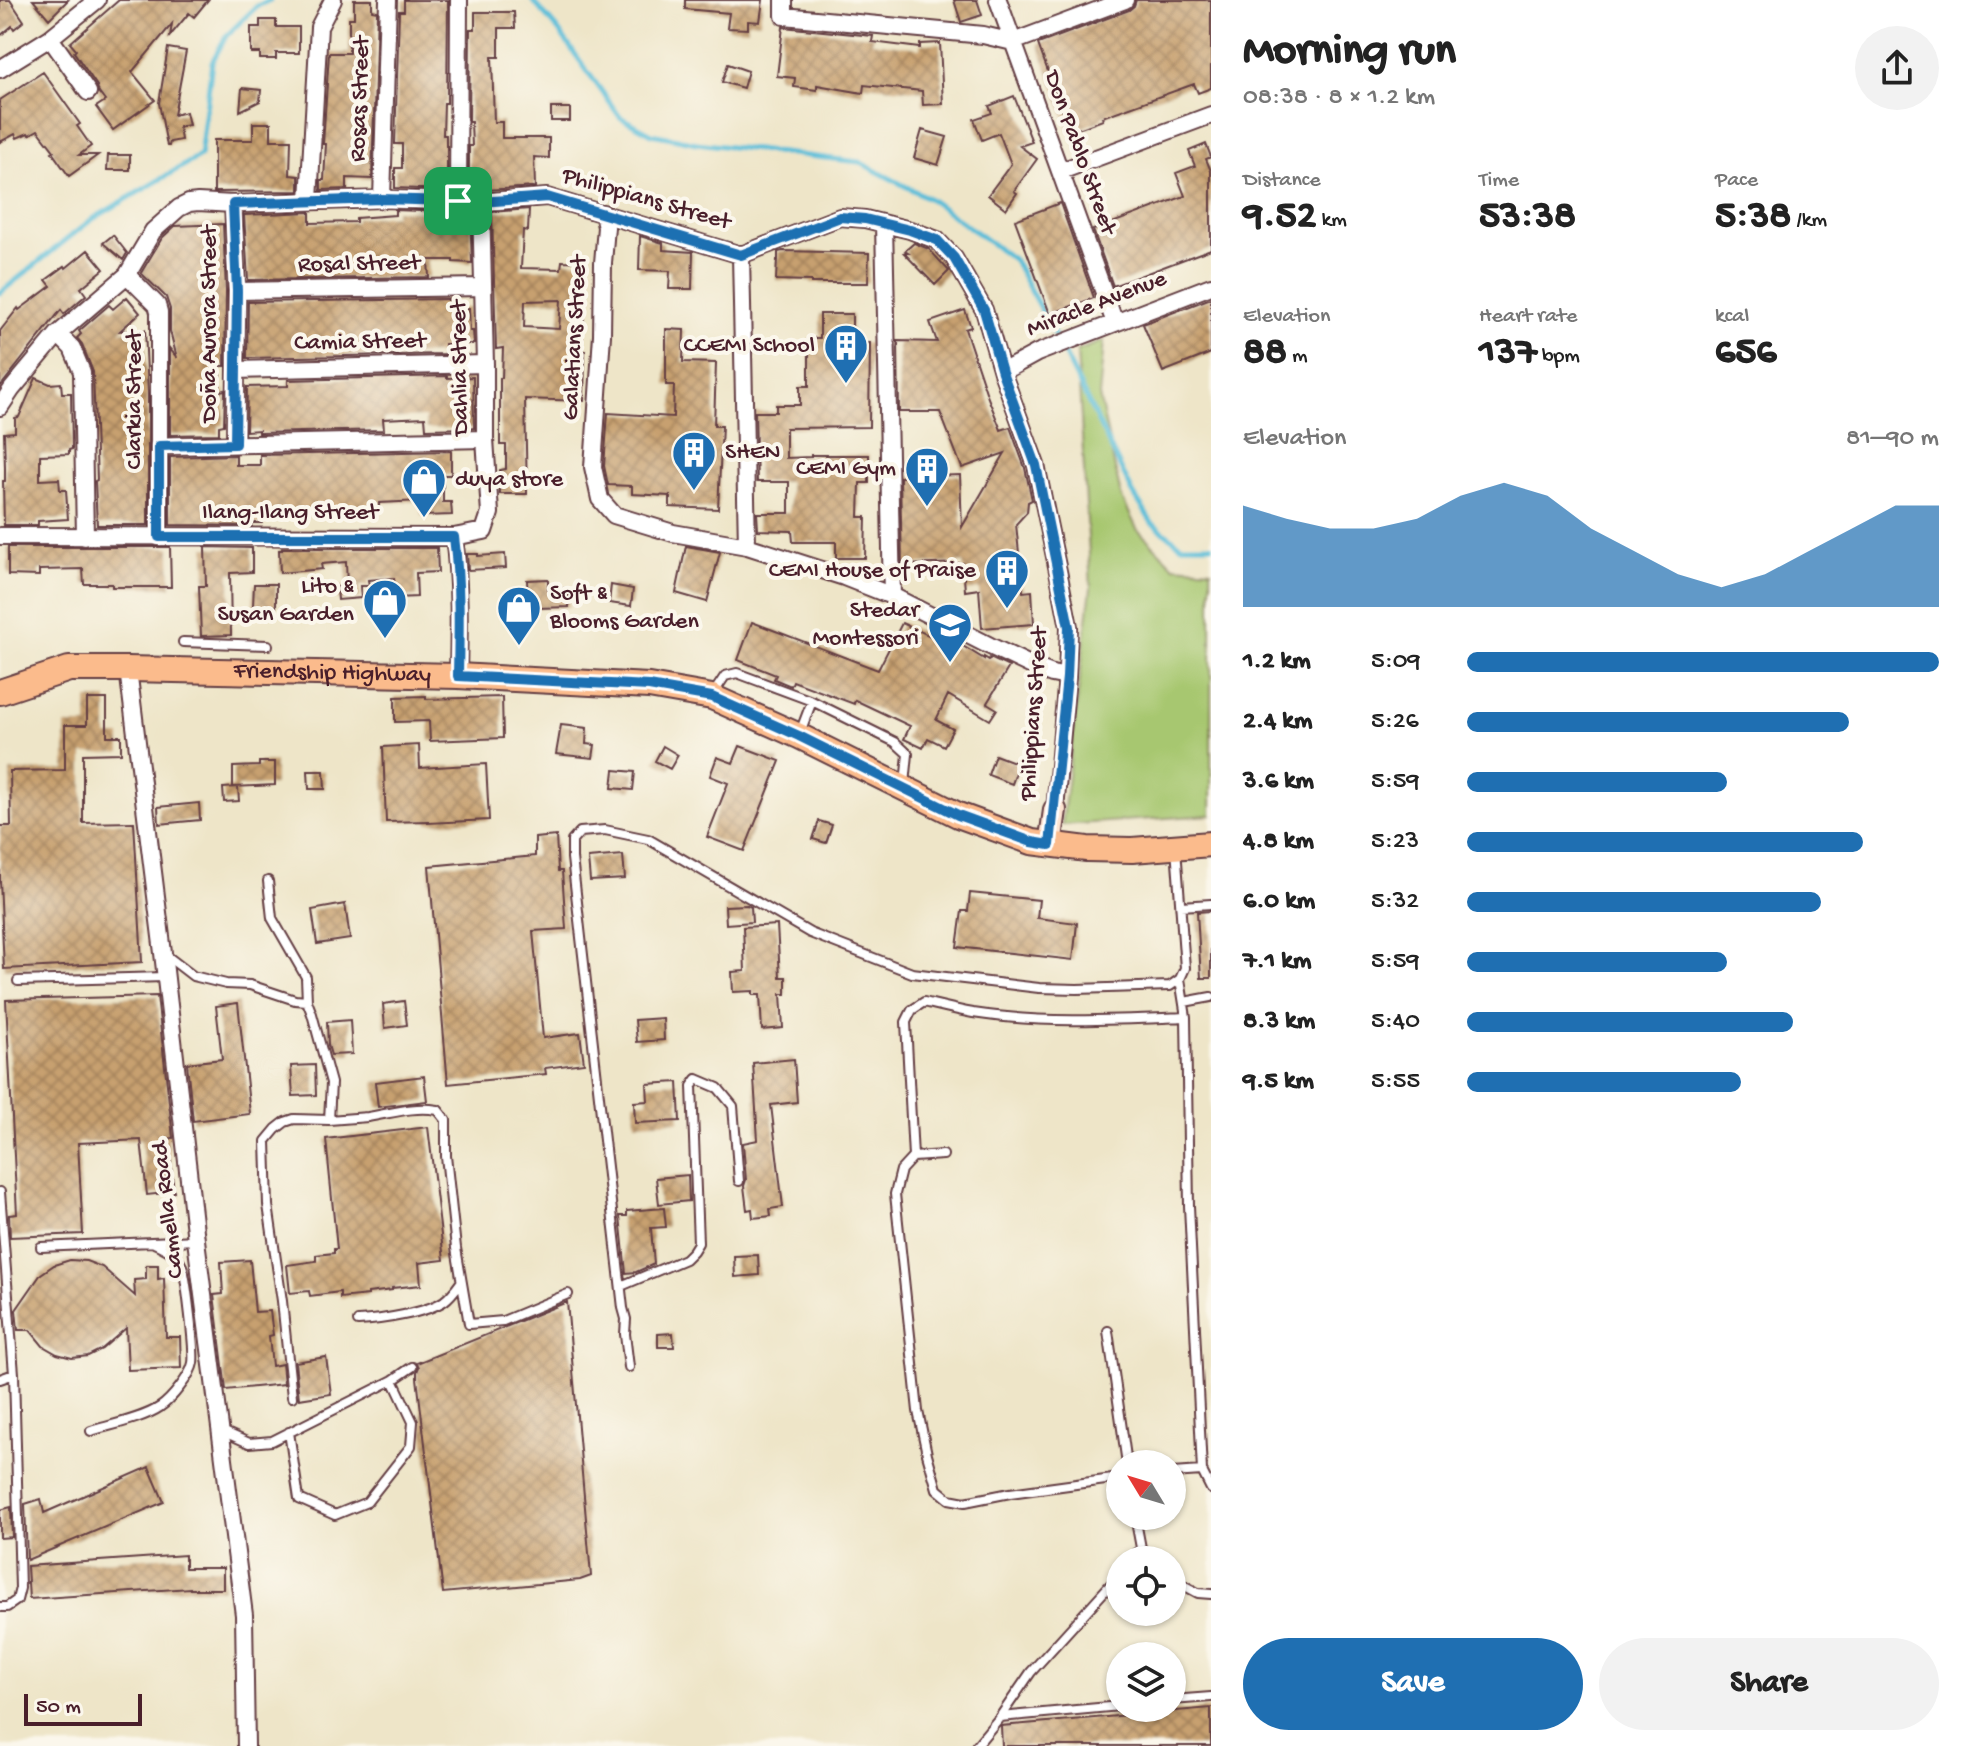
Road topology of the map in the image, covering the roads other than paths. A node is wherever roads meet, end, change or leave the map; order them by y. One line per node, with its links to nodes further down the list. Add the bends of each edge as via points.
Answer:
1 (97, 0): 8 (street)
2 (333, 0): 15 (street, via 319,27)
3 (388, 0): 14 (street, Rosas Street)
4 (459, 0): 16 (street)
5 (784, 0): 9 (street, via 784,16)
6 (998, 0): 9 (street, Don Pablo Street)
7 (1125, 0): 9 (street)
8 (50, 38): 10 (street); 11 (street)
9 (1013, 42): 13 (street, Don Pablo Street)
10 (0, 69)
11 (88, 92)
12 (1211, 115): 13 (street)
13 (1061, 171): 26 (street, Don Pablo Street)
14 (382, 199): 15 (street, Philippians Street); 16 (street, Philippians Street)
15 (309, 200): 18 (street, Philippians Street)
16 (458, 201): 17 (street, Philippians Street)
17 (481, 202): 19 (street, Philippians Street, via 547,197); 24 (street, Dahlia Street)
18 (233, 204): 22 (street, Philippians Street, via 198,202 179,208 153,231); 25 (street, Doña Aurora Street)
19 (603, 213): 21 (street, Philippians Street); 40 (street, Galatians Street, via 593,467 600,499 614,515 673,533)
20 (884, 224): 21 (street, Philippians Street, via 840,217); 30 (street, Philippians Street, via 937,240 954,258 984,310); 41 (street)
21 (741, 255): 40 (street)
22 (127, 275): 27 (street); 34 (street, Clarkia Street, via 159,312)
23 (1211, 286): 26 (street, Miracle Avenue)
24 (483, 287): 25 (street, Rosal Street); 28 (street, Dahlia Street)
25 (237, 291): 29 (street, Doña Aurora Street)
26 (1115, 323): 30 (street, Miracle Avenue)
27 (58, 334): 31 (street); 37 (street, via 72,348 82,372)
28 (485, 364): 29 (street, Camia Street); 32 (street, Dahlia Street)
29 (236, 370): 33 (street, Doña Aurora Street)
30 (1002, 372): 46 (street, Philippians Street, via 1036,465 1069,627)
31 (0, 407)
32 (485, 439): 33 (street); 35 (street, Dahlia Street, via 490,513)
33 (235, 444): 34 (street)
34 (159, 446): 38 (street, Clarkia Street)
35 (484, 531): 39 (street, Ilang-Ilang Street)
36 (0, 536): 37 (street, Ilang-Ilang Street)
37 (85, 537): 38 (street, Ilang-Ilang Street)
38 (159, 537): 39 (street, Ilang-Ilang Street)
39 (454, 537): 45 (street)
40 (747, 546): 41 (street)
41 (892, 596): 46 (street, via 990,646)
42 (183, 642): 43 (lane)
43 (268, 645)
44 (128, 669): 45 (main road, Friendship Highway); 47 (main road, Friendship Highway, via 69,669); 59 (street, Camella Road)
45 (458, 676): 48 (main road, Friendship Highway, via 649,686)
46 (1067, 677): 52 (street, Philippians Street)
47 (0, 692)
48 (712, 697): 49 (lane, via 725,676 737,673); 50 (main road, Friendship Highway)
49 (812, 701): 50 (lane); 51 (lane, via 895,742 908,754)
50 (799, 736): 51 (main road, Friendship Highway)
51 (905, 789): 54 (main road, Friendship Highway, via 958,815)
52 (1055, 810): 54 (street, Philippians Street)
53 (1211, 844): 55 (main road, Friendship Highway)
54 (1050, 845): 55 (main road, Friendship Highway)
55 (1176, 847): 58 (lane)
56 (268, 881): 64 (lane, via 272,918 306,977)
57 (1211, 904): 58 (lane)
58 (1181, 906): 61 (lane, via 1185,968)
59 (163, 953): 60 (street, Camella Road); 64 (lane, via 193,976)
60 (165, 977): 62 (lane); 72 (street, Camella Road)
61 (1180, 979): 65 (lane); 76 (lane, via 1170,986 1077,989 912,973 810,933 648,839 605,830 580,832 572,841 572,858)
62 (18, 981)
63 (1211, 997): 65 (lane)
64 (307, 1001): 67 (lane, via 331,1083)
65 (1184, 1002): 66 (lane)
66 (1186, 1017): 69 (lane, via 1040,1019 924,1002 906,1022); 90 (lane)
67 (329, 1120): 75 (lane, via 403,1109 438,1110 446,1120); 85 (lane, via 294,1119 266,1141 268,1205)
68 (943, 1155): 69 (lane)
69 (913, 1157): 92 (lane, via 901,1170 895,1194 918,1411 937,1489 949,1499 965,1502)
70 (739, 1181): 76 (lane, via 733,1106 718,1088 697,1079 692,1086 698,1243 685,1259)
71 (0, 1192): 82 (lane)
72 (196, 1240): 73 (lane); 87 (street, Camella Road)
73 (154, 1243): 74 (lane); 86 (lane, via 172,1252 183,1267 193,1364 161,1407)
74 (41, 1247)
75 (461, 1282): 77 (lane, via 469,1324 503,1321); 78 (lane, via 437,1305)
76 (621, 1286): 81 (lane)
77 (568, 1294)
78 (358, 1321)
79 (1108, 1331): 89 (lane)
80 (412, 1367): 84 (lane)
81 (629, 1367)
82 (14, 1374): 83 (lane); 97 (lane, via 20,1588 17,1600)
83 (0, 1379)
84 (393, 1380): 88 (lane); 88 (lane, via 413,1422 411,1446 367,1502 335,1515 299,1499)
85 (292, 1397)
86 (91, 1431)
87 (222, 1431): 88 (lane, via 249,1443 272,1441); 102 (street, Camella Road, via 244,1615)
88 (289, 1432)
89 (1125, 1450)
90 (1202, 1471): 91 (lane); 93 (lane)
91 (1186, 1472)
92 (1106, 1480)
93 (1211, 1489)
94 (1186, 1587): 96 (lane)
95 (1106, 1589): 101 (lane, via 1031,1672)
96 (1211, 1594)
97 (0, 1607)
98 (1211, 1697): 99 (lane)
99 (1186, 1699)
100 (1106, 1707): 101 (lane)
101 (1000, 1717): 103 (lane)
102 (246, 1746)
103 (976, 1746)

